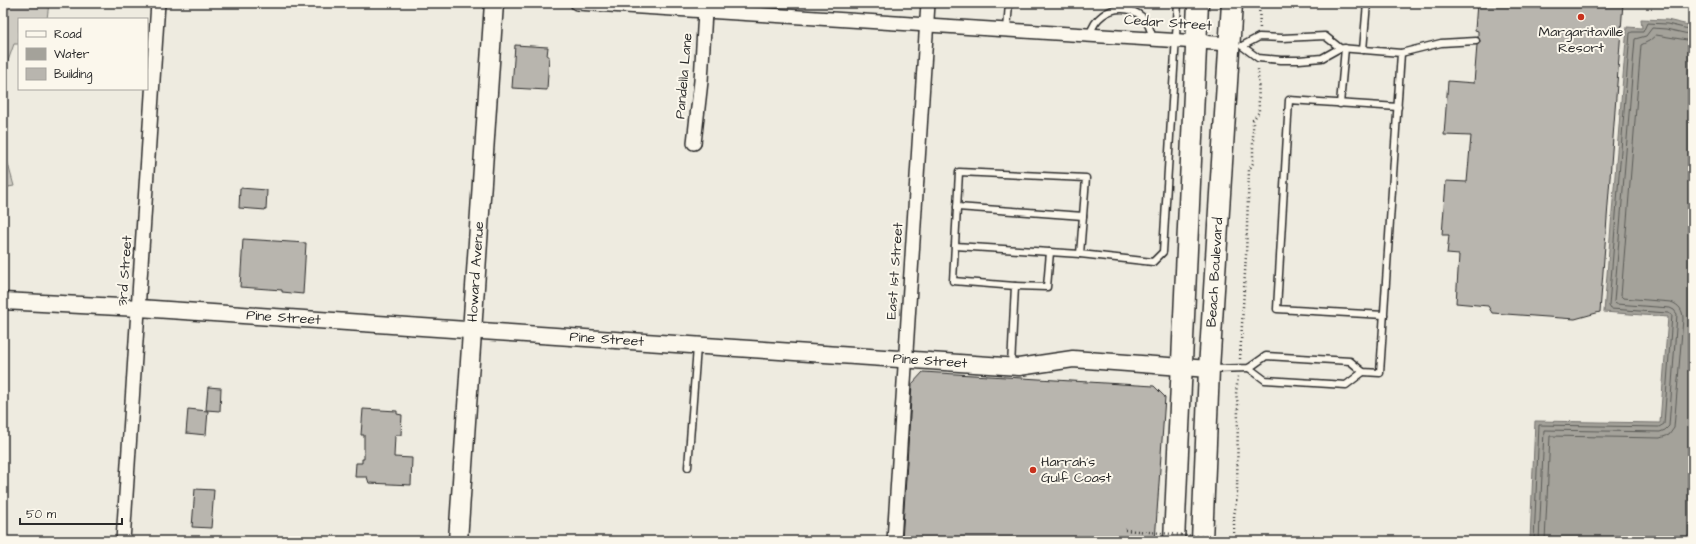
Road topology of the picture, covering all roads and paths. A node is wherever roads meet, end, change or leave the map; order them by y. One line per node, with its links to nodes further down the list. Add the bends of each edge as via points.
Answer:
1 (158, 3): 35 (street, 3rd Street)
2 (494, 3): 37 (main road, Howard Avenue)
3 (577, 3): 11 (street, Cedar Street)
4 (928, 3): 12 (street, East 1st Street)
5 (1009, 3): 14 (lane)
6 (1178, 3): 17 (lane)
7 (1198, 3): 18 (main road, Beach Boulevard)
8 (1232, 3): 20 (main road, Beach Boulevard)
9 (1258, 3): 13 (path)
10 (1366, 3): 22 (lane)
11 (705, 11): 12 (street, Cedar Street); 27 (street, Pandella Lane)
12 (927, 26): 14 (street, Cedar Street); 40 (street, East 1st Street)
13 (1260, 29)
14 (1007, 30): 15 (street, Cedar Street)
15 (1090, 35): 16 (street, Cedar Street); 16 (lane, via 1099,15 1119,6 1132,8 1143,15 1152,30)
16 (1152, 38): 17 (street, Cedar Street)
17 (1175, 40): 18 (street, Cedar Street); 32 (lane, via 1163,252 1153,262)
18 (1196, 41): 20 (street, Cedar Street); 42 (main road, Beach Boulevard)
19 (1476, 41): 23 (lane, via 1441,43)
20 (1236, 45): 21 (lane, via 1259,37 1325,36); 21 (lane, via 1258,58 1299,60 1322,58); 44 (main road, Beach Boulevard)
21 (1342, 48): 22 (lane); 25 (lane)
22 (1363, 50): 23 (lane)
23 (1401, 53): 26 (lane)
24 (1258, 71): 38 (path, via 1259,112 1253,120 1253,163 1249,170)
25 (1340, 104): 26 (lane); 36 (lane, via 1289,100 1277,309)
26 (1398, 107): 36 (lane)
27 (694, 143)
28 (957, 208): 29 (lane); 29 (lane, via 959,172 1086,178); 30 (lane)
29 (1083, 216): 32 (lane)
30 (955, 246): 31 (lane); 33 (lane, via 953,281)
31 (1050, 252): 32 (lane); 33 (lane, via 1047,287)
32 (1080, 254)
33 (1015, 286): 41 (lane)
34 (3, 301): 35 (street, Pine Street)
35 (139, 308): 37 (street, Pine Street); 49 (street, 3rd Street)
36 (1384, 315): 45 (lane, via 1380,373)
37 (472, 331): 39 (street, Pine Street); 50 (main road, Howard Avenue)
38 (1242, 342)
39 (697, 345): 40 (street, Pine Street); 47 (lane)
40 (906, 359): 41 (street, Pine Street); 51 (street, East 1st Street)
41 (1011, 367): 42 (street, Pine Street, via 1073,359)
42 (1182, 367): 44 (street, Pine Street); 52 (main road, Beach Boulevard)
43 (1249, 368): 44 (lane); 45 (lane, via 1266,356 1350,361); 45 (lane, via 1265,380 1346,385)
44 (1209, 369): 53 (main road, Beach Boulevard)
45 (1363, 372)
46 (1236, 396): 54 (path, via 1237,496)
47 (688, 467)
48 (1125, 530): 55 (path, bridge)
49 (123, 541)
50 (458, 541)
51 (894, 541)
52 (1174, 541)
53 (1202, 541)
54 (1234, 541)
55 (1254, 541)

